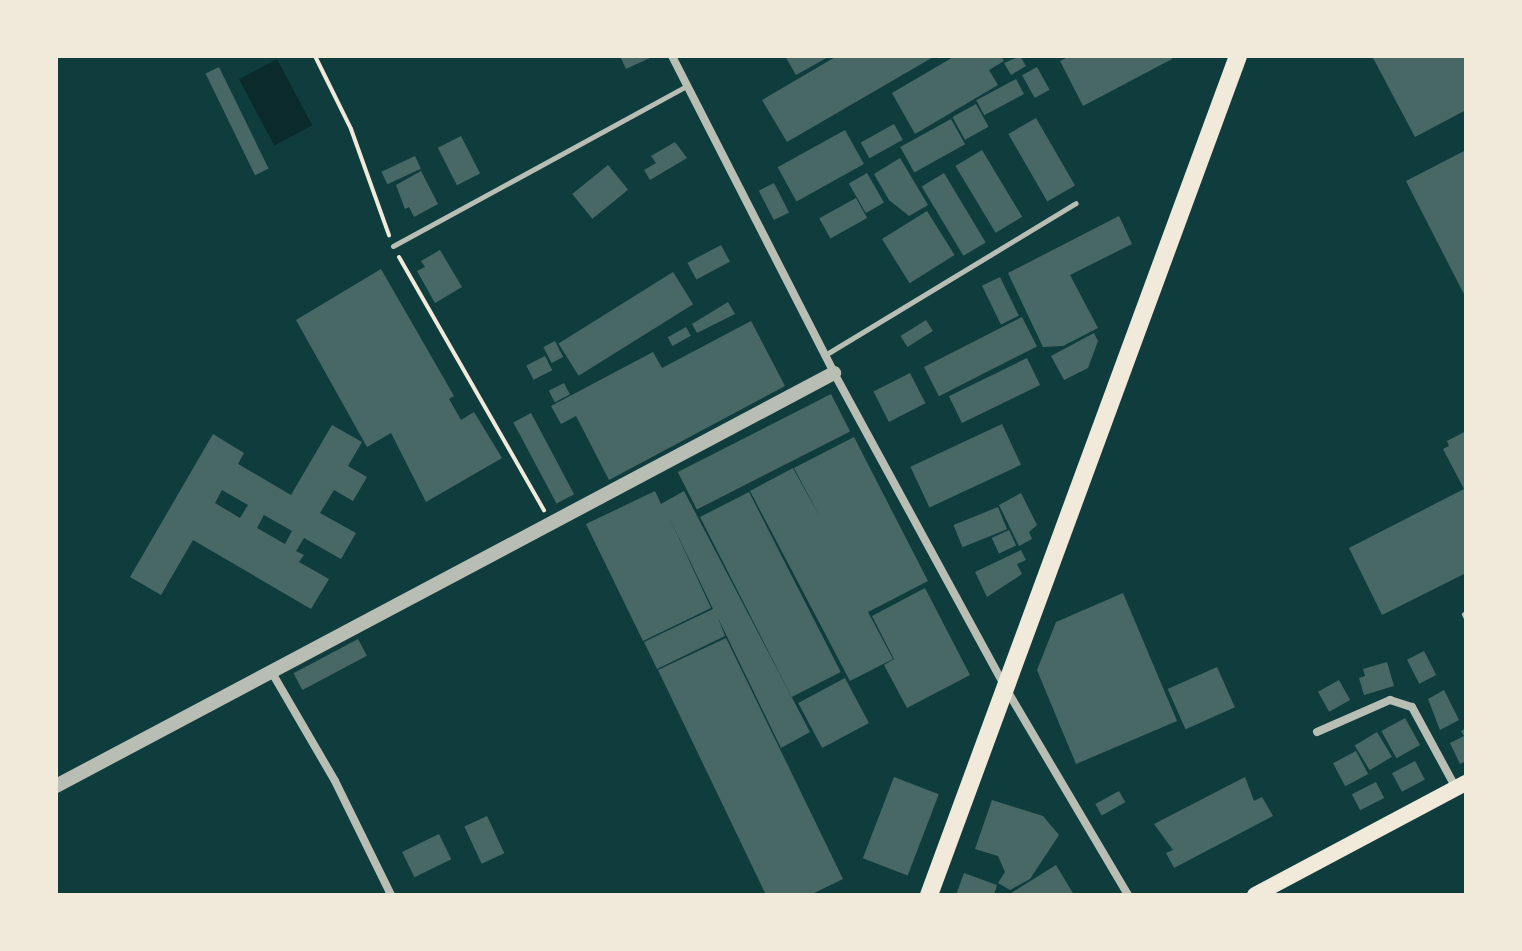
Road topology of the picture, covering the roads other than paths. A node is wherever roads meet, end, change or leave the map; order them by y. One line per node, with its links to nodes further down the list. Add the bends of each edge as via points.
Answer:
1 (672, 56): 3 (street)
2 (1238, 56): 9 (highway)
3 (687, 86): 5 (lane); 6 (street)
4 (1076, 203): 6 (lane)
5 (393, 246)
6 (825, 355): 7 (street)
7 (834, 373): 8 (street); 9 (street)
8 (270, 670): 12 (street); 13 (street, via 335,781)
9 (1005, 687): 14 (highway); 15 (street)
10 (1317, 732): 11 (street, via 1390,700 1412,707)
11 (1461, 785): 16 (main road)
12 (56, 786)
13 (391, 895)
14 (929, 895)
15 (1128, 895)
16 (1255, 895)

